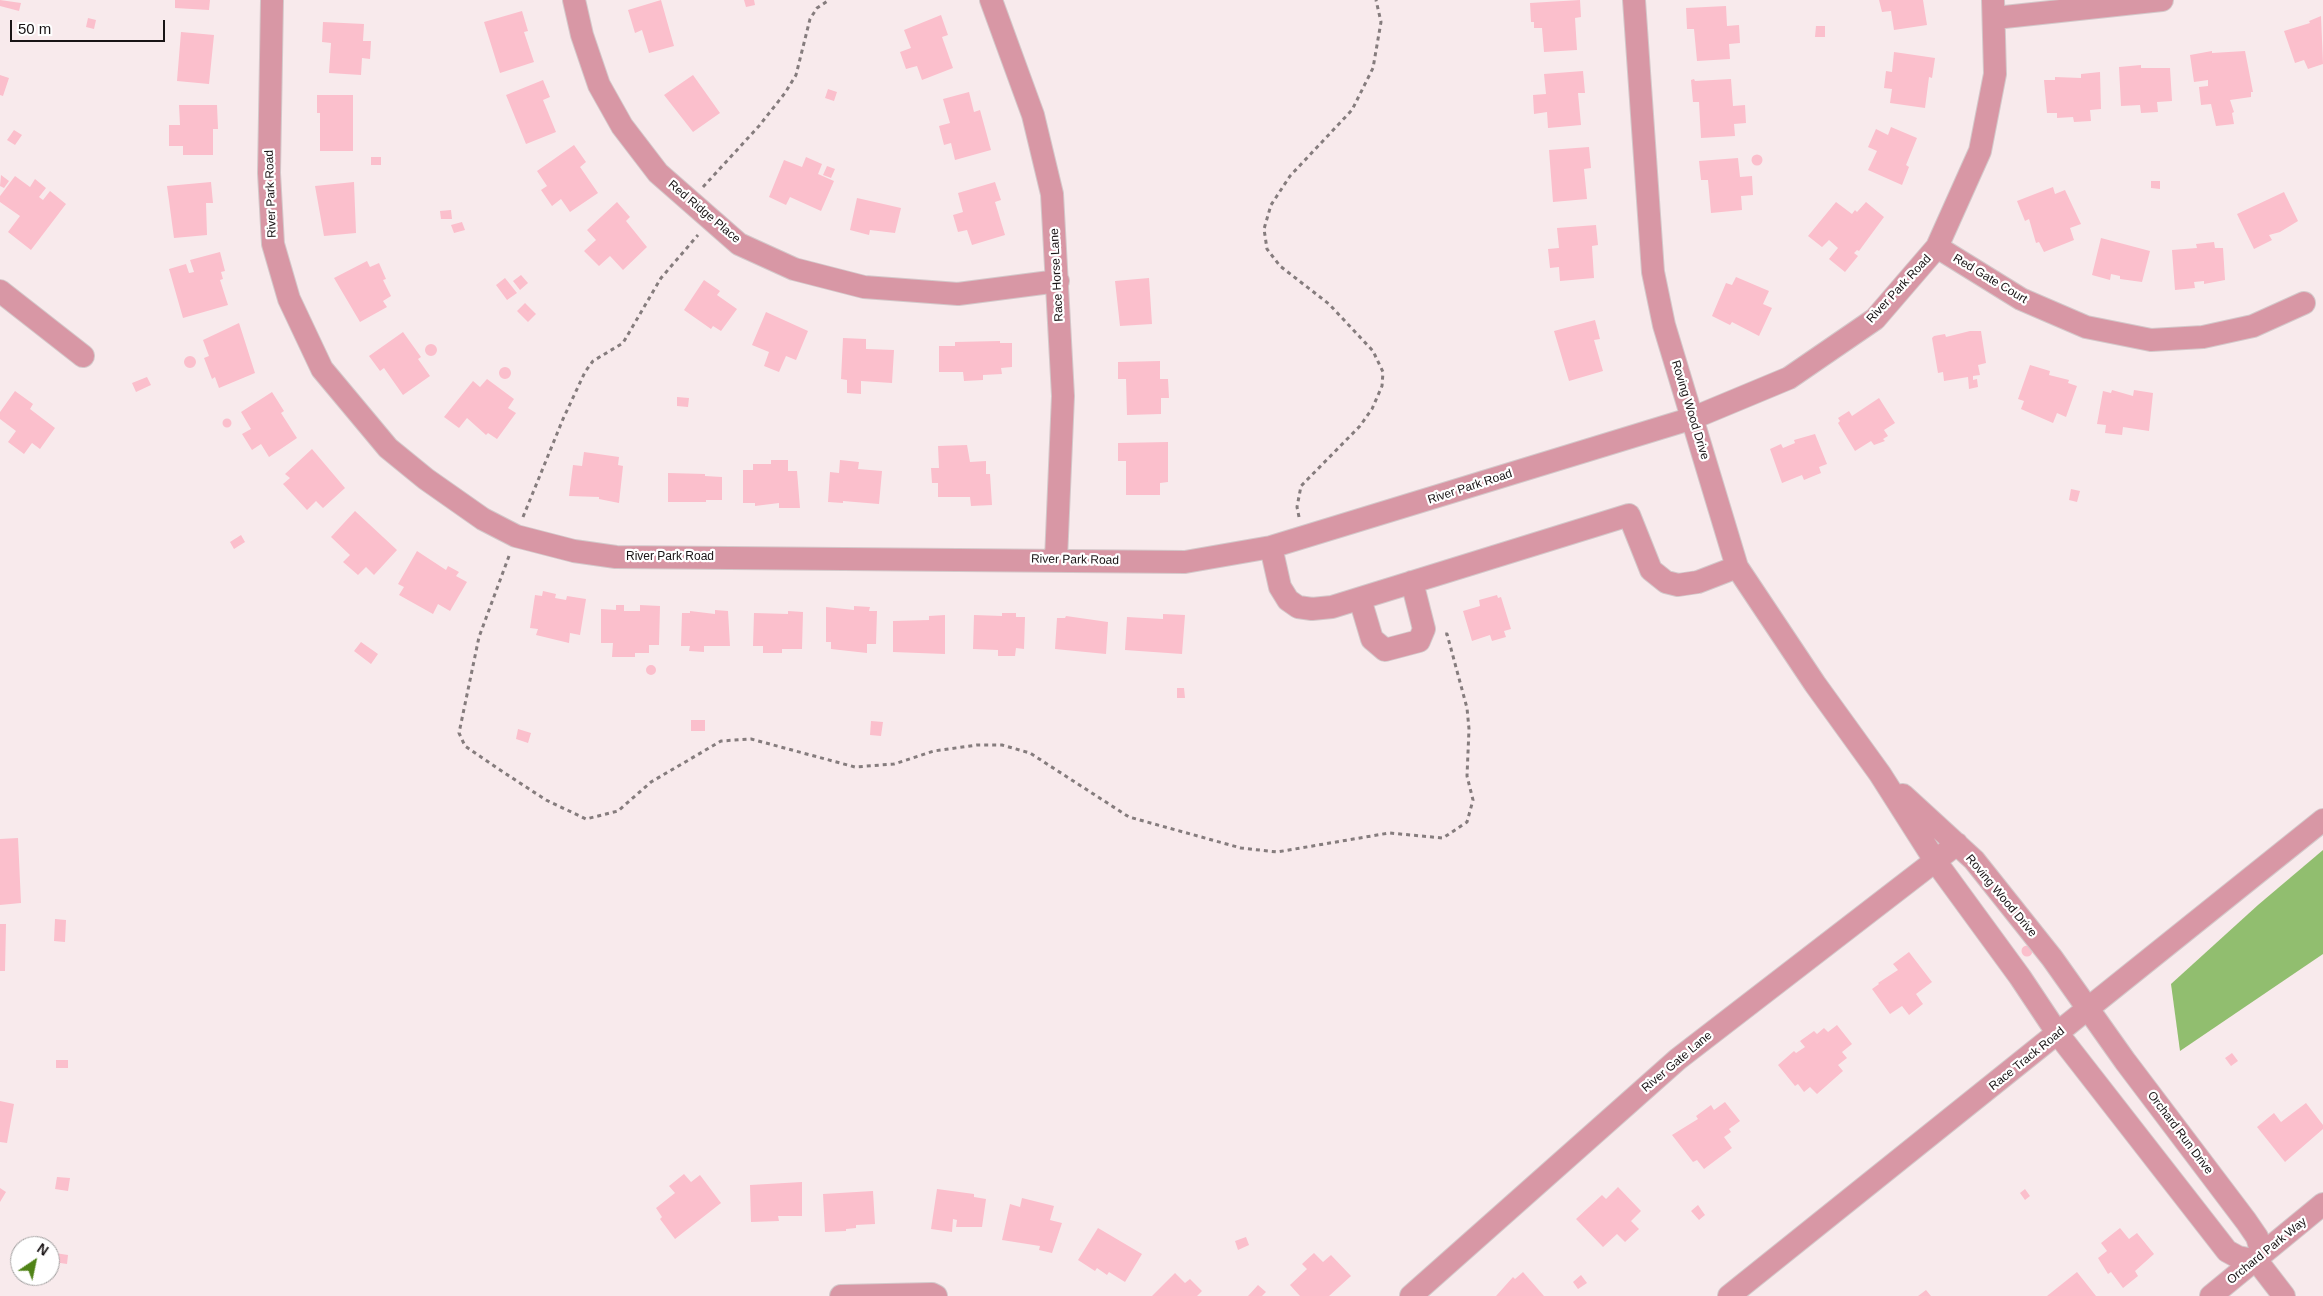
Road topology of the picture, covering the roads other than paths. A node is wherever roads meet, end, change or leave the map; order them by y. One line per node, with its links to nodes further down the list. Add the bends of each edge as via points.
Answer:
1 (272, 0): 14 (street, River Park Road, via 269,173 273,244 289,299 322,368 388,448 426,479 475,513 516,536 574,551 616,557)
2 (574, 0): 8 (street, Red Ridge Place, via 599,85 622,126 658,173 739,244 794,269 864,287 958,294)
3 (991, 0): 8 (street, Race Horse Lane, via 1033,115 1052,194)
4 (1634, 0): 12 (street, Roving Wood Drive, via 1653,272 1664,325)
5 (2162, 0): 6 (street)
6 (1994, 9): 7 (street, River Park Road, via 1996,74 1980,151)
7 (1937, 247): 10 (street, Red Gate Court, via 2021,299 2086,327 2151,340 2203,337 2254,326); 12 (street, River Park Road, via 1875,319 1789,378)
8 (1058, 280): 14 (street, Race Horse Lane, via 1063,396)
9 (0, 291): 11 (street)
10 (2304, 304)
11 (83, 356)
12 (1693, 418): 13 (street, River Park Road); 15 (street, Roving Wood Drive)
13 (1271, 547): 14 (street, River Park Road, via 1185,562); 17 (street, via 1280,587 1288,600 1298,607 1332,607)
14 (1056, 559)
15 (1737, 567): 16 (street, via 1698,582 1678,585 1666,582 1651,570 1629,515); 18 (street, Roving Wood Drive)
16 (1412, 582): 17 (street); 17 (street, via 1424,629 1419,641 1385,650 1372,639)
17 (1360, 599)
18 (1880, 774): 20 (street, Roving Wood Drive); 21 (street, Roving Wood Drive)
19 (2323, 820): 22 (street, Race Track Road)
20 (1957, 844): 21 (street, River Gate Lane); 22 (street, Roving Wood Drive, via 1974,860)
21 (1936, 862): 23 (street, Roving Wood Drive); 28 (street, River Gate Lane, via 1678,1059)
22 (2089, 1009): 23 (street, Race Track Road); 25 (street, Orchard Run Drive, via 2257,1237 2260,1252)
23 (2058, 1034): 25 (street, via 2227,1251); 29 (street, Race Track Road)
24 (2323, 1204): 25 (street, Orchard Park Way)
25 (2257, 1261): 30 (street, Orchard Park Way); 31 (street)
26 (841, 1296): 27 (street)
27 (936, 1296)
28 (1411, 1296)
29 (1729, 1296)
30 (2211, 1296)
31 (2284, 1296)

